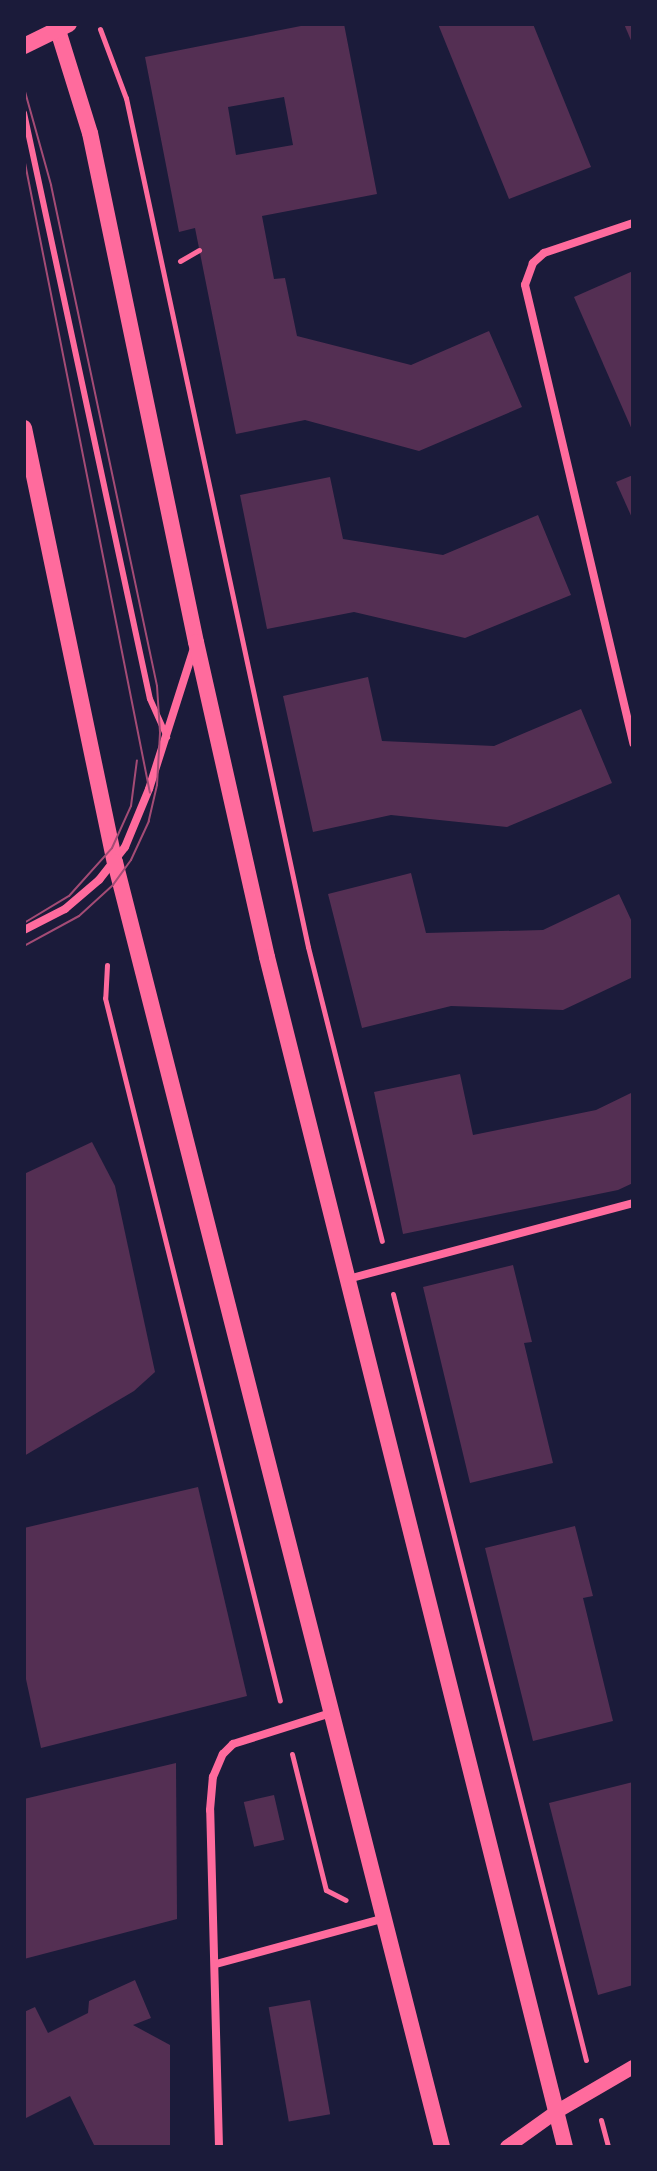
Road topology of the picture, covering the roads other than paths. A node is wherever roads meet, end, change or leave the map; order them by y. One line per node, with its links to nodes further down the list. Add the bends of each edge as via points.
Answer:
1 (61, 25): 2 (main road); 6 (main road, via 90,133)
2 (24, 46)
3 (24, 113): 7 (lane, via 150,699)
4 (633, 223): 8 (street, via 544,253 533,263 525,285)
5 (24, 428): 9 (main road)
6 (196, 642): 7 (street); 12 (main road)
7 (167, 737): 9 (street, via 140,816)
8 (633, 743)
9 (115, 862): 10 (street, via 65,909); 13 (main road)
10 (24, 930)
11 (633, 1203): 12 (street)
12 (346, 1280): 17 (main road)
13 (332, 1713): 14 (main road); 15 (street, via 243,1739 217,1765 210,1810)
14 (382, 1919): 15 (street); 19 (main road)
15 (216, 1964): 18 (street)
16 (633, 2067): 17 (street)
17 (556, 2112): 20 (street); 21 (main road)
18 (219, 2147)
19 (442, 2147)
20 (507, 2147)
21 (565, 2147)

